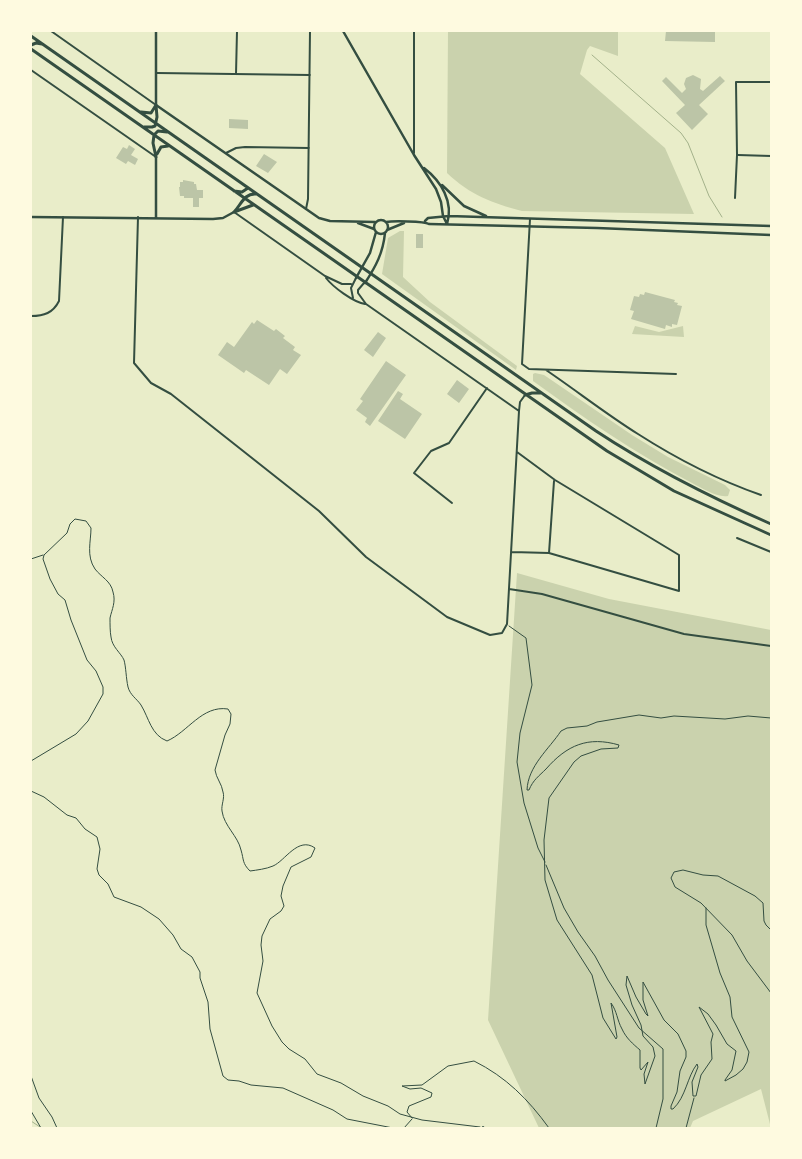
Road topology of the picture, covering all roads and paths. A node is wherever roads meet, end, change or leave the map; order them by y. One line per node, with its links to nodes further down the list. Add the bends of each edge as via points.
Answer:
1 (52, 31): 16 (street)
2 (156, 31): 12 (street)
3 (237, 31): 13 (street)
4 (310, 31): 14 (street)
5 (343, 31): 25 (street)
6 (414, 31): 25 (street)
7 (31, 36): 9 (highway)
8 (31, 45): 9 (highway)
9 (45, 46): 17 (highway)
10 (31, 49): 19 (highway)
11 (31, 70): 28 (street)
12 (156, 73): 13 (street); 16 (street)
13 (236, 74): 14 (street)
14 (310, 75): 23 (street)
15 (771, 82): 26 (street, via 736,82)
16 (156, 105): 17 (highway, via 151,113); 18 (highway); 24 (street)
17 (138, 111): 18 (highway)
18 (156, 123): 19 (highway, via 152,127); 20 (highway)
19 (141, 126): 21 (highway)
20 (170, 133): 21 (highway, via 158,131); 31 (highway)
21 (154, 136): 22 (highway); 28 (highway)
22 (169, 146): 28 (highway, via 161,147); 32 (highway)
23 (309, 148): 24 (street, via 245,147); 37 (street)
24 (226, 153): 37 (street)
25 (414, 155): 29 (street)
26 (737, 155): 27 (street); 34 (street)
27 (771, 156)
28 (156, 157): 44 (street)
29 (421, 165): 30 (street); 40 (street, via 439,196)
30 (440, 183): 41 (street, via 448,200); 45 (street, via 464,206)
31 (248, 188): 32 (highway, via 242,192); 33 (highway)
32 (231, 190): 35 (highway)
33 (256, 194): 35 (highway); 58 (highway)
34 (735, 198)
35 (244, 199): 36 (highway); 38 (highway)
36 (253, 205): 38 (highway); 61 (highway)
37 (306, 210): 47 (street, via 322,220)
38 (234, 212): 44 (street, via 219,218); 60 (street)
39 (31, 216): 42 (street)
40 (443, 216): 41 (street); 50 (street, via 428,218); 52 (street)
41 (449, 216): 45 (street); 52 (street)
42 (63, 217): 43 (street); 66 (street, via 59,301 52,311)
43 (138, 217): 44 (street); 86 (street, via 134,363 151,383 171,394 319,511 366,557 447,617 490,634 502,633)
44 (156, 217)
45 (490, 218): 46 (street)
46 (530, 219): 53 (street); 54 (street)
47 (357, 222): 48 (street); 55 (street)
48 (375, 222): 49 (street); 55 (street)
49 (386, 222): 51 (street, via 397,220); 56 (street)
50 (425, 222): 51 (street); 52 (street)
51 (405, 223): 56 (street)
52 (447, 224): 53 (street)
53 (530, 226): 57 (street); 67 (street, via 522,364 529,369)
54 (771, 226)
55 (375, 231): 56 (street, via 379,234); 58 (street, via 370,253)
56 (386, 232): 59 (street, via 381,254)
57 (771, 235)
58 (362, 268): 59 (highway); 61 (street)
59 (371, 274): 62 (street); 70 (highway)
60 (324, 276): 63 (street, via 342,284); 64 (street)
61 (356, 278): 62 (highway); 63 (street)
62 (365, 282): 65 (street, via 358,294); 71 (highway)
63 (351, 284): 64 (street)
64 (354, 299): 65 (street)
65 (366, 304): 69 (street)
66 (31, 316)
67 (545, 370): 68 (street); 75 (street, via 670,454)
68 (676, 374)
69 (487, 388): 72 (street); 76 (street, via 449,443 431,451 414,474)
70 (543, 394): 71 (highway); 77 (highway, via 647,464)
71 (525, 396): 72 (street); 78 (highway, via 652,479)
72 (518, 411): 73 (street)
73 (517, 452): 74 (street); 80 (street)
74 (554, 480): 82 (street); 82 (street, via 679,555 679,591)
75 (761, 495)
76 (452, 503)
77 (771, 524)
78 (771, 536)
79 (737, 538): 81 (street)
80 (512, 552): 82 (street); 85 (street)
81 (771, 552)
82 (549, 553)
83 (44, 555): 84 (path); 89 (path, via 50,579 65,600 87,660 103,687 88,722 76,734); 99 (path, via 67,533 75,519 86,521 92,528 89,551 94,568 107,580 115,598 110,617 111,640 124,659 130,692 160,738 167,741 177,737 211,710 228,709 230,724 215,770 224,794 221,804 223,817 241,849 242,862 254,871 276,866 296,848 307,845 315,848 311,857 291,867 281,896 284,906 270,919 262,936 259,999 282,1042 305,1059 317,1074)
84 (31, 559)
85 (509, 589): 86 (street); 87 (street, via 542,594 684,634)
86 (507, 624): 91 (path, via 526,638 532,685 520,733 517,762 524,803)
87 (771, 646)
88 (771, 718): 91 (path, via 639,715 561,731 530,774 527,790 552,762 574,745 599,740 620,747 581,756 565,773 550,798 544,840)
89 (31, 761)
90 (31, 791): 103 (path, via 76,818 97,837 100,849 97,869 114,897 159,919 181,949 192,957 200,972 208,1002 210,1029 223,1076 251,1085 283,1088 347,1119)
91 (546, 864): 95 (path, via 564,908); 95 (path, via 546,886 557,920 592,975 613,1037 617,1037 611,1003 621,1028 640,1050 641,1070 648,1062 643,1080 645,1084 655,1056)
92 (706, 908): 93 (path, via 675,887 671,878 674,872 683,870 718,876 756,896 763,903 764,920); 94 (path, via 732,935); 97 (path, via 706,925 730,997 732,1017 749,1052 743,1069 725,1081 732,1070 736,1051 699,1007 713,1034 712,1059 701,1075)
93 (771, 930)
94 (771, 993)
95 (641, 1030): 97 (path, via 626,985 627,976 648,1016 642,994 643,982 664,1020 678,1034 686,1052 671,1109 678,1104 698,1064 692,1082); 106 (path, via 663,1049 663,1099)
96 (31, 1076): 102 (path, via 39,1098)
97 (694, 1097): 107 (path)
98 (31, 1111): 101 (path)
99 (412, 1118): 100 (path); 104 (path); 105 (path, via 407,1112 409,1106 431,1098 432,1093 402,1086 422,1084 448,1066 474,1061 508,1081)
100 (483, 1127)
101 (41, 1128)
102 (57, 1128)
103 (393, 1128)
104 (404, 1128)
105 (549, 1128)
106 (656, 1128)
107 (686, 1128)

